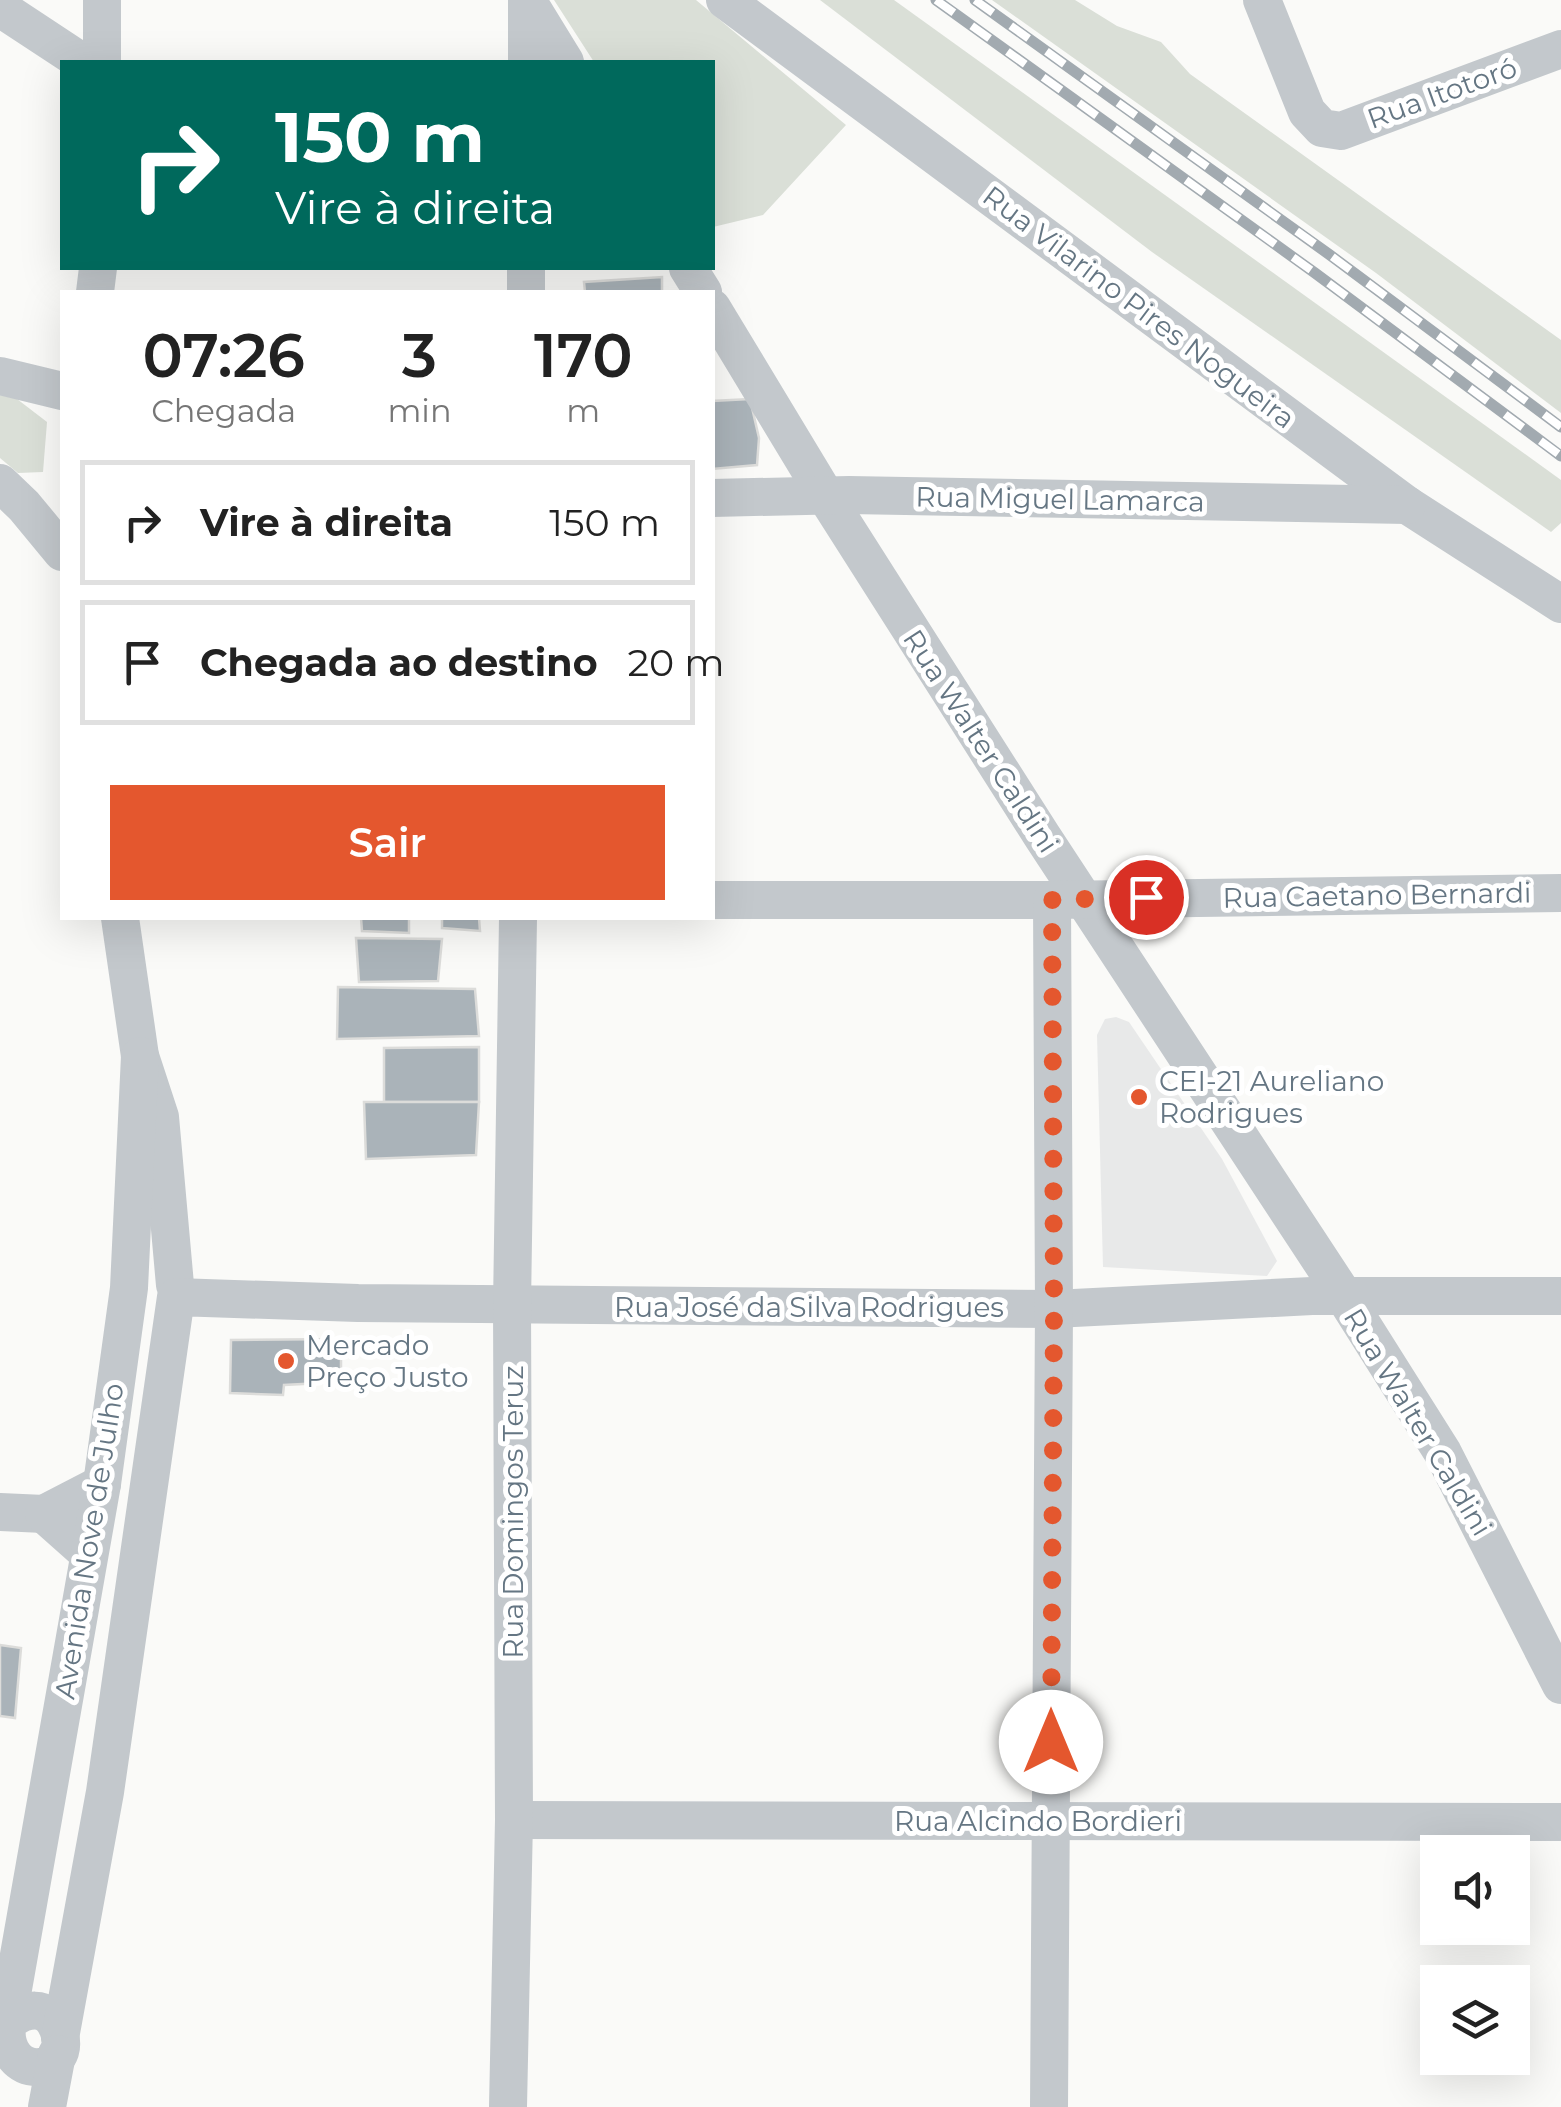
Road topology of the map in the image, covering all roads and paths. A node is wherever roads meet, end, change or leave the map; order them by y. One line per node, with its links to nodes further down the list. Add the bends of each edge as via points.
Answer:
1 (102, 0): 8 (street)
2 (527, 0): 9 (street); 10 (street)
3 (725, 0): 17 (street, Rua Vilarino Pires Nogueira)
4 (1262, 0): 6 (street, Rua Itotoró, via 1308,112 1322,128 1341,131)
5 (0, 8): 7 (street)
6 (1561, 50)
7 (79, 60)
8 (102, 60)
9 (527, 60)
10 (564, 60)
11 (715, 313): 15 (street, Rua Walter Caldini)
12 (0, 376): 13 (street)
13 (60, 390)
14 (0, 483): 18 (street)
15 (825, 496): 16 (street, Rua Miguel Lamarca); 17 (street, Rua Miguel Lamarca); 21 (street, Rua Walter Caldini)
16 (715, 498)
17 (1407, 505): 19 (street, Rua Vilarino Pires Nogueira)
18 (60, 550)
19 (1561, 604)
20 (1561, 893): 21 (street, Rua Caetano Bernardi)
21 (1067, 899): 22 (street, Rua Caetano Bernardi); 28 (street, Rua Walter Caldini); 31 (street)
22 (715, 900)
23 (120, 920): 25 (street, Avenida Nove de Julho)
24 (518, 920): 30 (street, Rua Domingos Teruz)
25 (140, 1056): 26 (street, Avenida Nove de Julho); 27 (street, Avenida Nove de Julho, via 160,1116)
26 (129, 1288): 27 (street, Rua José da Silva Rodrigues, via 144,1268 157,1268 169,1274); 32 (street, Avenida Nove de Julho)
27 (176, 1291): 30 (street, Rua José da Silva Rodrigues); 41 (street, Avenida Nove de Julho, via 105,1792)
28 (1344, 1296): 29 (street, Rua José da Silva Rodrigues); 31 (street, Rua José da Silva Rodrigues); 36 (street, Rua Walter Caldini, via 1443,1454)
29 (1561, 1296)
30 (512, 1305): 31 (street, Rua José da Silva Rodrigues); 37 (street, Rua Domingos Teruz)
31 (1054, 1309): 38 (street)
32 (102, 1484): 34 (street); 35 (street, Avenida Nove de Julho)
33 (0, 1512): 34 (street)
34 (44, 1514): 35 (street)
35 (90, 1554): 40 (street, Avenida Nove de Julho)
36 (1561, 1685)
37 (514, 1820): 38 (street, Rua Alcindo Bordieri); 43 (street, Rua Domingos Teruz)
38 (1050, 1821): 39 (street, Rua Alcindo Bordieri); 44 (street)
39 (1561, 1822)
40 (3, 2045): 41 (street, Avenida Nove de Julho, via 10,2060 34,2068 46,2065)
41 (58, 2046): 42 (street, Avenida Nove de Julho)
42 (47, 2107)
43 (508, 2107)
44 (1049, 2107)

